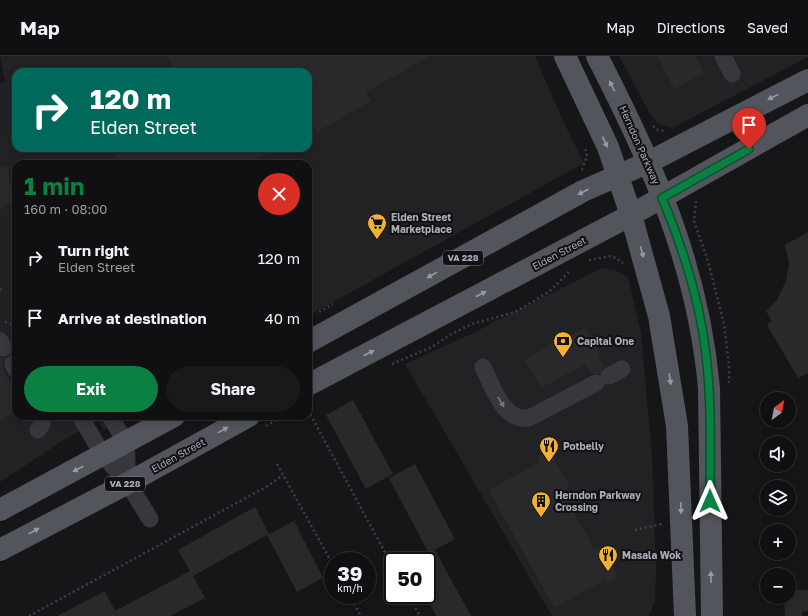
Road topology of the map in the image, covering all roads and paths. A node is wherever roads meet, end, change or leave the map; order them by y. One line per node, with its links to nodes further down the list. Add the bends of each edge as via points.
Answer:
1 (565, 56): 12 (main road, one-way to 12, via 608,147)
2 (597, 56): 10 (main road, Herndon Parkway, one-way to 2)
3 (723, 56): 4 (lane)
4 (732, 74)
5 (808, 80): 10 (main road, one-way to 10)
6 (808, 115): 13 (main road, Elden Street)
7 (651, 124): 8 (path, via 658,130)
8 (674, 133)
9 (582, 141): 11 (path, via 587,156)
10 (649, 162): 12 (main road); 13 (main road, Herndon Parkway)
11 (580, 172)
12 (618, 176): 15 (main road); 20 (main road, VA 228, one-way to 20, via 583,191)
13 (662, 198): 15 (main road, Elden Street); 46 (main road, Herndon Parkway, one-way to 13, via 711,455 706,354 688,268)
14 (698, 198): 24 (path, via 694,220 708,261 724,324)
15 (631, 215): 23 (main road, Elden Street, one-way to 15); 45 (main road, one-way to 45, via 659,316 677,426)
16 (340, 300): 17 (path)
17 (319, 312)
18 (5, 322): 19 (path)
19 (12, 325)
20 (312, 340)
21 (483, 368): 22 (lane, one-way to 22, via 508,412 522,420)
22 (609, 376)
23 (312, 383)
24 (729, 385)
25 (312, 417): 39 (path)
26 (82, 420): 31 (lane)
27 (112, 420): 30 (lane)
28 (167, 420): 30 (main road)
29 (242, 420): 34 (main road, Elden Street / VA 228, one-way to 29)
30 (126, 443): 31 (main road); 34 (lane)
31 (103, 456): 34 (lane); 35 (main road, one-way to 35)
32 (278, 464): 33 (path)
33 (283, 475): 38 (path); 42 (path, via 266,487)
34 (128, 483): 36 (lane); 37 (main road, Elden Street / VA 228, one-way to 34)
35 (0, 510)
36 (150, 519)
37 (0, 550)
38 (326, 552)
39 (385, 552)
40 (354, 604): 43 (path)
41 (413, 604): 44 (path)
42 (29, 616)
43 (361, 616)
44 (420, 616)
45 (685, 616)
46 (712, 616)

